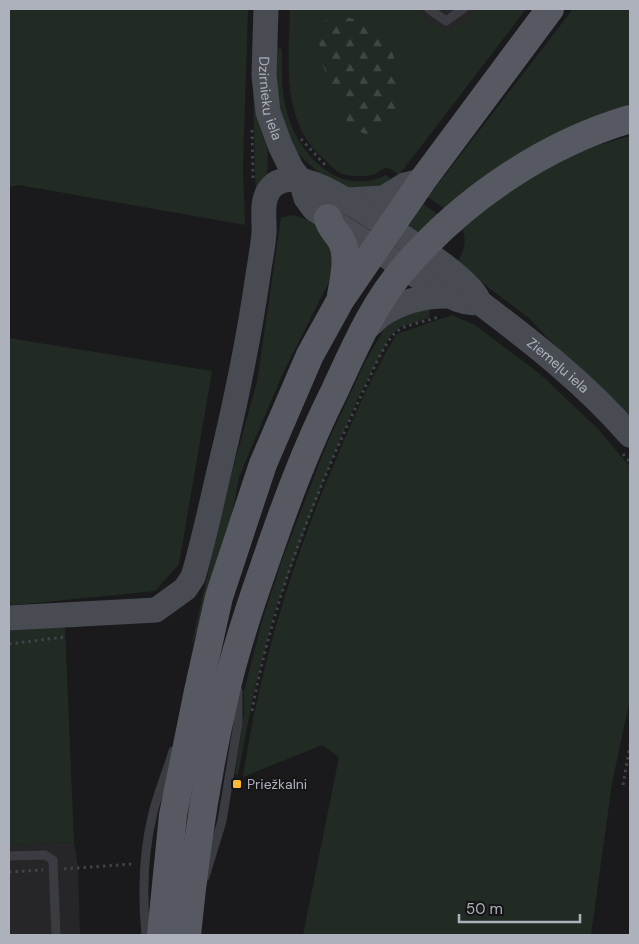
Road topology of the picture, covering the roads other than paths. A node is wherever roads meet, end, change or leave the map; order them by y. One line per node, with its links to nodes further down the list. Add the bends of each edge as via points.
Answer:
1 (266, 9): 6 (street, Dzirnieku iela, via 264,75 268,112 291,168)
2 (430, 9): 3 (lane, via 446,22)
3 (463, 9)
4 (550, 9): 7 (main road)
5 (630, 120): 10 (main road, via 584,134 552,150 493,188 451,221)
6 (301, 181): 8 (street, Dzirnieku iela, via 306,198 314,209); 16 (street, via 274,210 264,231 241,380 200,553 193,577 185,589 156,610)
7 (422, 181): 8 (street, via 405,185 384,198); 9 (main road)
8 (337, 209): 9 (street, Dzirnieku iela); 12 (main road, via 330,226 343,244 345,276)
9 (383, 238): 10 (street, Dzirnieku iela); 12 (main road)
10 (413, 259): 11 (street, Ziemeļu iela); 13 (street, Ziemeļu iela, via 470,287); 14 (main road, via 372,314)
11 (450, 296): 13 (street, Ziemeļu iela); 14 (street, via 425,296 409,301 388,311)
12 (341, 299): 18 (main road, via 310,355 263,464 219,597)
13 (479, 302): 15 (street, Ziemeļu iela, via 543,350)
14 (366, 328): 17 (main road, via 291,486)
15 (630, 435)
16 (9, 618)
17 (237, 651): 23 (main road, via 226,689 201,819); 23 (lane, via 238,723 222,821)
18 (198, 691): 21 (lane, via 173,751 153,813 144,864 142,899); 22 (main road, via 173,815)
19 (9, 856): 20 (lane, via 46,855 53,860)
20 (56, 935)
21 (146, 935)
22 (161, 935)
23 (188, 935)

